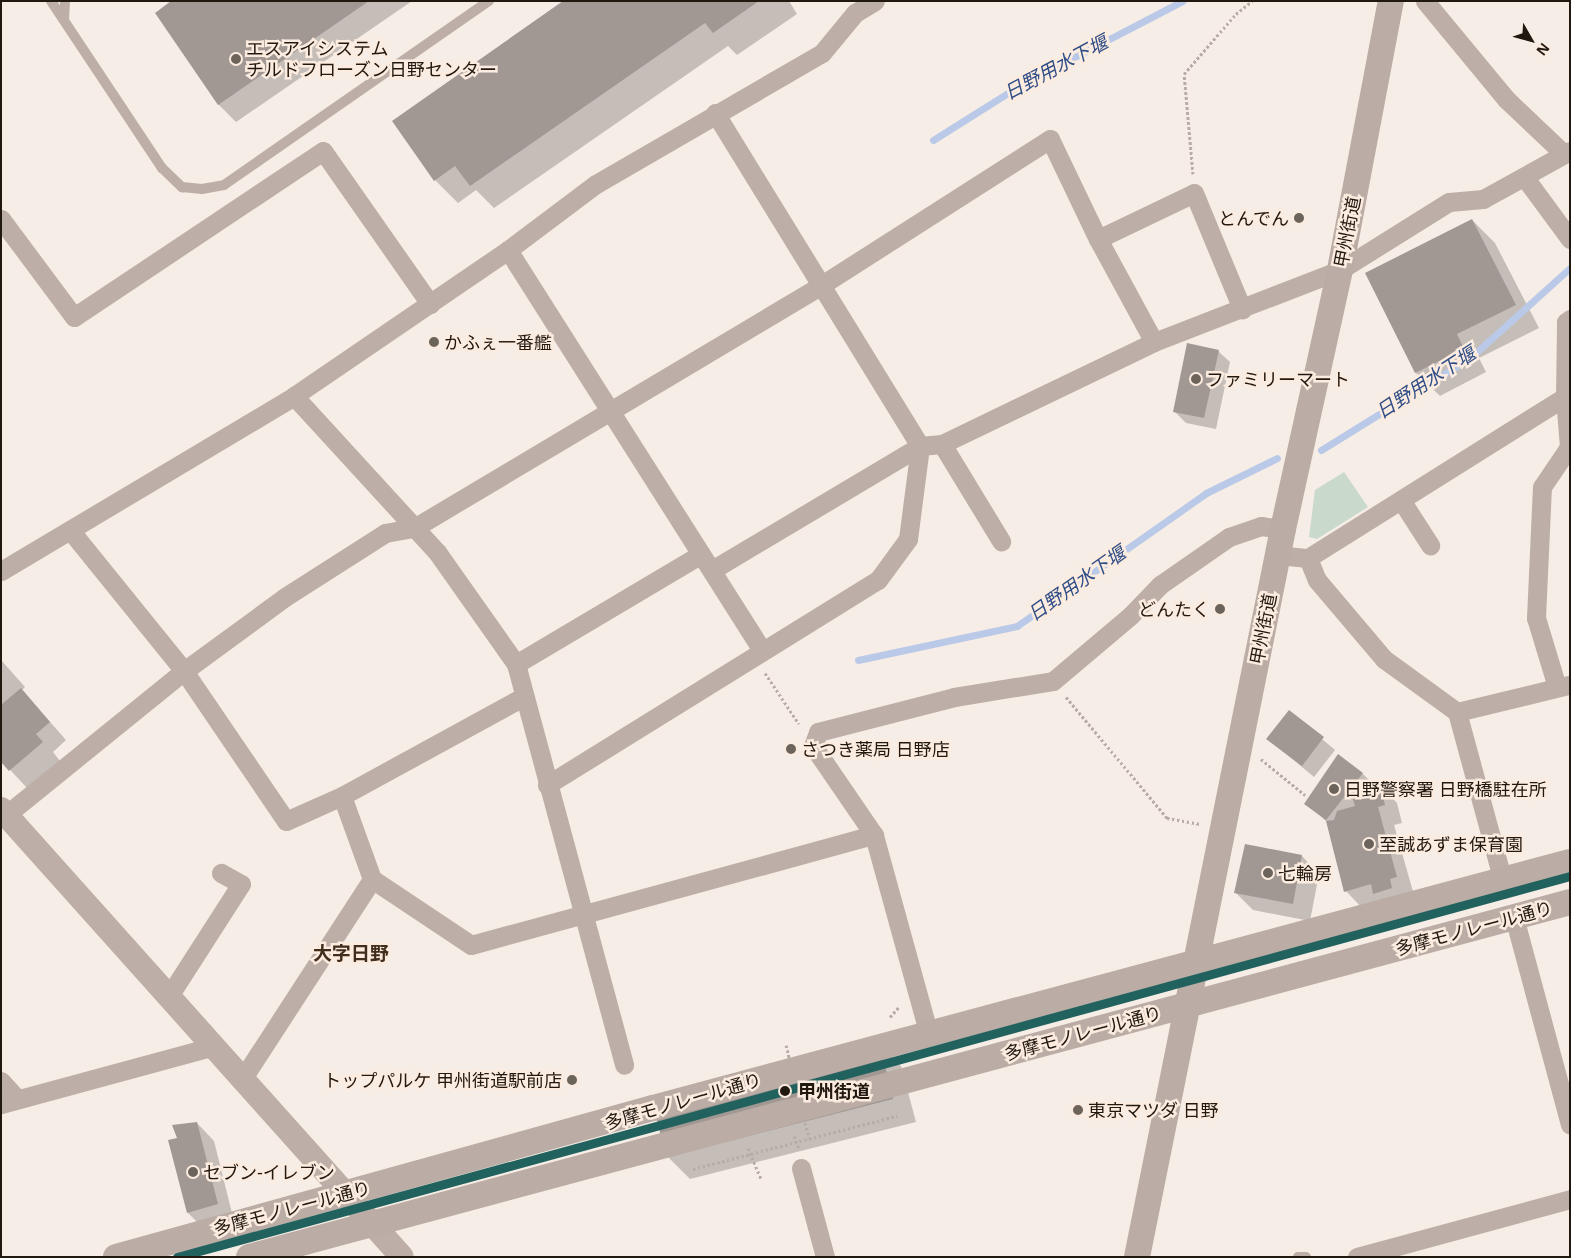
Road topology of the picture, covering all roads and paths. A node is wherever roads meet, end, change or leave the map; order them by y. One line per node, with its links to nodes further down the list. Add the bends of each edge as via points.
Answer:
1 (51, 1): 8 (lane)
2 (65, 1): 8 (lane)
3 (489, 1): 8 (lane, via 224,185 202,189 182,187 162,168)
4 (875, 1): 9 (street, via 855,14 822,52)
5 (1252, 1): 12 (path, via 1236,14 1184,74)
6 (1391, 1): 17 (main road, 甲州街道)
7 (1425, 1): 10 (street, via 1506,99)
8 (64, 20)
9 (715, 113): 16 (street, via 596,184); 18 (street)
10 (1566, 152): 11 (street)
11 (1525, 178): 15 (street); 17 (street, via 1483,199 1449,202)
12 (1194, 193): 14 (street); 20 (street)
13 (1, 219): 19 (street, via 74,317 323,152)
14 (1098, 239): 18 (street, via 1050,139); 22 (street)
15 (1570, 239)
16 (508, 250): 19 (street); 25 (street)
17 (1340, 270): 20 (street); 31 (main road, 甲州街道)
18 (820, 286): 25 (street); 27 (street)
19 (430, 304): 23 (street)
20 (1242, 309): 22 (street)
21 (1570, 319): 24 (street, via 1566,322)
22 (1154, 342): 26 (street)
23 (294, 396): 30 (street); 32 (street)
24 (1565, 397): 28 (street); 29 (street)
25 (612, 410): 30 (street); 35 (street)
26 (942, 444): 27 (street); 33 (street)
27 (920, 446): 38 (street); 40 (street, via 908,539 878,580)
28 (1570, 448): 44 (street, via 1542,487 1536,618)
29 (1402, 500): 34 (street); 37 (street)
30 (414, 528): 41 (street, via 437,552); 42 (street, via 385,533 285,597)
31 (1283, 529): 36 (main road, 甲州街道); 43 (street, via 1246,528 1229,537 1160,585 1131,615)
32 (70, 530): 39 (street); 42 (street)
33 (1001, 541)
34 (1430, 545)
35 (701, 554): 38 (street); 41 (street)
36 (1278, 555): 37 (street); 62 (main road, 甲州街道)
37 (1308, 558): 46 (street, via 1318,580 1384,659)
38 (712, 570): 40 (street)
39 (1, 571)
40 (758, 653): 47 (path); 49 (street)
41 (516, 664): 45 (street)
42 (184, 671): 51 (street, via 286,821); 52 (street)
43 (1053, 681): 47 (street, via 954,696 818,732); 53 (path, via 1166,818)
44 (1563, 686): 46 (street)
45 (523, 697): 49 (street); 51 (street)
46 (1457, 712): 58 (street)
47 (813, 746): 54 (street)
48 (1256, 756): 50 (path)
49 (547, 784): 60 (street)
50 (1305, 795)
51 (342, 796): 57 (street)
52 (4, 812): 63 (street)
53 (1200, 824)
54 (874, 835): 60 (street); 65 (street)
55 (1570, 862): 58 (main road, 多摩モノレール通り)
56 (221, 873): 63 (street, via 241,884)
57 (372, 879): 60 (street, via 471,945); 69 (street)
58 (1503, 881): 62 (main road, 多摩モノレール通り)
59 (1570, 902): 61 (main road, 多摩モノレール通り)
60 (584, 915): 68 (street)
61 (1514, 917): 64 (main road, 多摩モノレール通り); 71 (street)
62 (1195, 962): 64 (main road, 甲州街道); 65 (main road, 多摩モノレール通り)
63 (169, 996): 67 (street)
64 (1186, 1005): 73 (main road, 多摩モノレール通り); 88 (main road, 甲州街道)
65 (929, 1035): 81 (main road, 多摩モノレール通り)
66 (786, 1045): 77 (path, bridge)
67 (214, 1046): 69 (street); 72 (street)
68 (624, 1066)
69 (243, 1078): 81 (street)
70 (1, 1081): 72 (street)
71 (1564, 1082): 76 (street)
72 (9, 1102)
73 (785, 1114): 75 (main road, 多摩モノレール通り); 78 (path, via 800,1152)
74 (897, 1116): 77 (path, bridge)
75 (740, 1126): 80 (path); 83 (main road, 多摩モノレール通り)
76 (1570, 1126)
77 (809, 1138): 79 (path, bridge)
78 (801, 1168): 87 (street)
79 (692, 1169)
80 (761, 1179)
81 (346, 1193): 83 (street); 84 (main road, 多摩モノレール通り)
82 (1570, 1199): 91 (street)
83 (371, 1222): 85 (main road, 多摩モノレール通り); 86 (street)
84 (116, 1257)
85 (249, 1257)
86 (402, 1257)
87 (825, 1257)
88 (1137, 1257)
89 (1298, 1257): 90 (lane)
90 (1306, 1257)
91 (1357, 1257)

